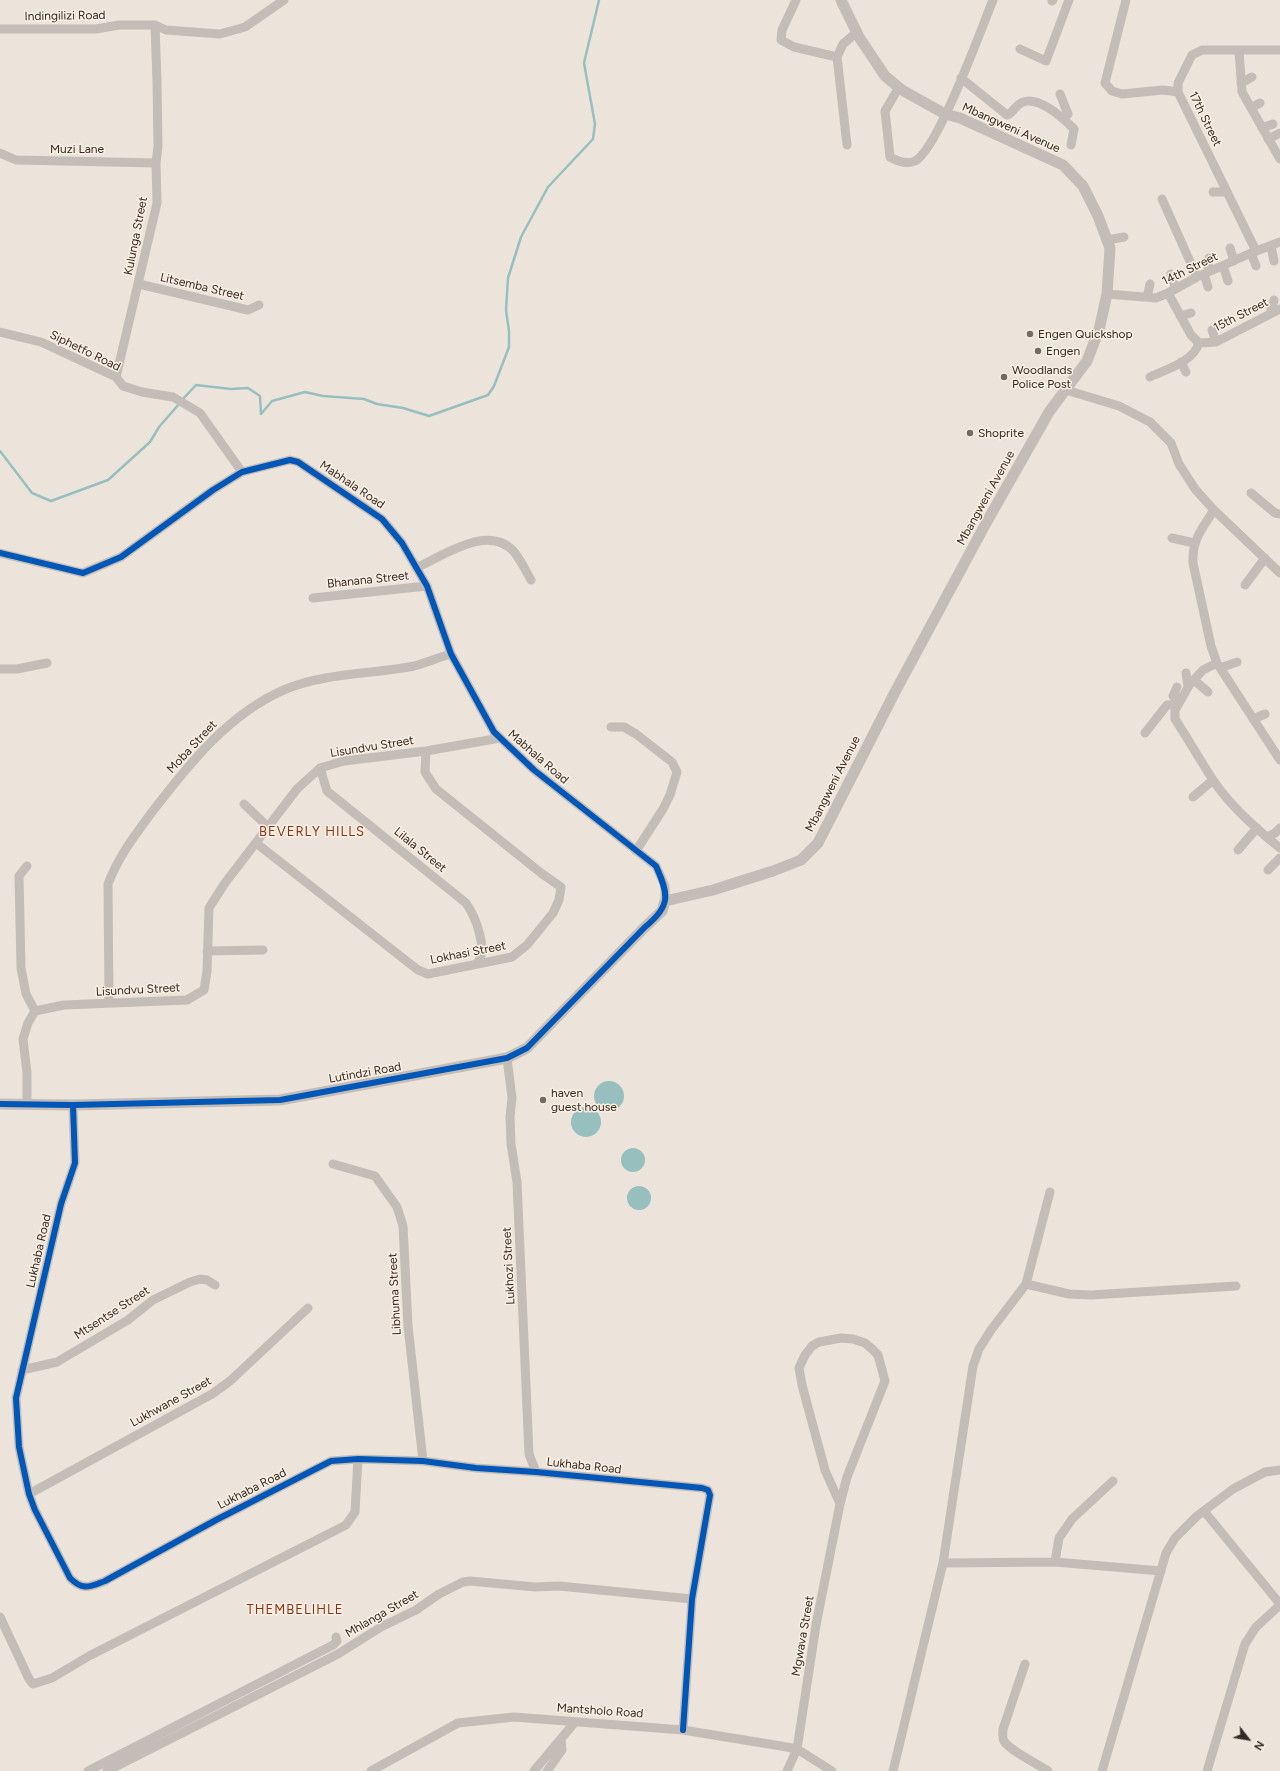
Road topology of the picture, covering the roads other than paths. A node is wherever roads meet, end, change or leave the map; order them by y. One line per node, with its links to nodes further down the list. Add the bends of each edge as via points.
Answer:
1 (284, 0): 7 (street, Indingilizi Road, via 245,27 220,34 166,30)
2 (796, 0): 13 (street, via 782,30 781,40 794,47)
3 (841, 0): 9 (street, Mbangweni Avenue)
4 (993, 0): 15 (street)
5 (1069, 0): 10 (street, via 1046,61)
6 (1126, 0): 18 (street, via 1105,83 1112,91 1122,94 1163,90)
7 (155, 25): 8 (street, Indingilizi Road, via 119,25 96,29); 32 (street, Kulunga Street, via 158,82)
8 (0, 29)
9 (857, 32): 13 (street, via 842,44); 17 (street, Mbangweni Avenue, via 885,76)
10 (1020, 49)
11 (1280, 50): 12 (street, 17th Street)
12 (1239, 51): 16 (street); 18 (street, 17th Street, via 1202,50 1192,55 1178,83)
13 (837, 57): 28 (street)
14 (1252, 77): 16 (street)
15 (961, 78): 22 (street); 23 (street, via 1007,115 1021,103 1029,101 1039,102)
16 (1241, 83): 21 (street, via 1242,92)
17 (899, 87): 22 (street, Mbangweni Avenue); 22 (street, via 885,111 890,157 899,163 915,161 928,149)
18 (1178, 92): 34 (street, 17th Street)
19 (1060, 94): 23 (street, via 1068,114)
20 (1260, 103): 21 (street)
21 (1251, 108): 25 (street)
22 (945, 114): 37 (street, Mbangweni Avenue, via 960,118 1063,165 1083,186)
23 (1063, 119): 29 (street, via 1074,129)
24 (1273, 124): 25 (street)
25 (1262, 128): 27 (street)
26 (1280, 133): 27 (street)
27 (1268, 139): 31 (street)
28 (846, 145)
29 (1071, 145)
30 (0, 153): 32 (street, Muzi Lane, via 16,160)
31 (1280, 159)
32 (156, 163): 49 (street, Kulunga Street, via 157,203)
33 (1213, 192): 34 (street)
34 (1227, 192): 40 (street, 17th Street)
35 (1166, 203): 47 (street)
36 (1124, 237): 37 (street)
37 (1107, 240): 53 (street, Mbangweni Avenue, via 1110,248)
38 (1276, 244): 40 (street, 14th Street); 43 (street)
39 (1230, 248): 42 (street)
40 (1254, 252): 42 (street, 14th Street); 45 (street, 17th Street)
41 (1209, 258): 47 (street)
42 (1234, 261): 44 (street, 14th Street)
43 (1274, 261)
44 (1223, 266): 47 (street, 14th Street); 48 (street)
45 (1256, 266)
46 (1171, 274): 52 (street)
47 (1203, 275): 51 (street); 52 (street, 14th Street)
48 (1228, 280)
49 (139, 284): 56 (street, Litsemba Street, via 248,310); 67 (street, Kulunga Street)
50 (1150, 284): 54 (street)
51 (1208, 287)
52 (1172, 291): 54 (street, 14th Street, via 1156,298); 60 (street)
53 (1107, 294): 54 (street, 14th Street); 69 (street, Mbangweni Avenue, via 1099,330 1087,361)
54 (1146, 297)
55 (1274, 300): 59 (street)
56 (259, 305)
57 (1280, 309): 59 (street, 15th Street)
58 (1191, 313): 60 (street)
59 (1270, 314): 63 (street, 15th Street)
60 (1180, 316): 64 (street)
61 (1212, 330): 63 (street)
62 (0, 332): 67 (street, Siphetfo Road, via 41,342)
63 (1216, 342): 64 (street, 15th Street)
64 (1199, 343): 65 (street, via 1196,352)
65 (1181, 362): 66 (street); 68 (street, via 1168,365)
66 (1186, 372)
67 (116, 377): 70 (street, Siphetfo Road, via 124,386 173,397 200,413)
68 (1150, 377)
69 (1066, 390): 72 (street, via 1119,406 1150,422 1171,443 1179,464 1191,483); 116 (street, Mbangweni Avenue, via 1049,412 985,525 895,692 818,843 801,860 773,871)
70 (242, 472): 76 (street, Mabhala Road, via 121,557 83,573); 78 (street, Mabhala Road, via 290,460 298,462 382,519 402,543)
71 (1251, 493): 73 (street, via 1275,513)
72 (1214, 510): 75 (street); 77 (street)
73 (1280, 514)
74 (1172, 538): 75 (street)
75 (1194, 543): 87 (street, via 1193,563 1211,646)
76 (0, 553)
77 (1265, 558): 79 (street); 81 (street)
78 (416, 568): 80 (street, via 471,542 486,539 501,543 514,552); 82 (street, Mabhala Road)
79 (1280, 573)
80 (531, 580)
81 (1245, 585)
82 (426, 586): 83 (street, Bhanana Street); 84 (street, Mabhala Road)
83 (313, 598)
84 (451, 654): 98 (street, Mabhala Road, via 494,732); 120 (street, Moba Street, via 415,666 311,681 287,688 241,714 196,757 126,847 108,884)
85 (1237, 662): 87 (street)
86 (47, 663): 88 (street, via 17,669)
87 (1219, 666): 90 (street, via 1203,670); 95 (street, via 1242,694)
88 (0, 669)
89 (1186, 673): 90 (street)
90 (1191, 683): 92 (street); 93 (street)
91 (1177, 687): 93 (street, via 1173,696)
92 (1208, 692)
93 (1179, 702): 97 (street, via 1167,705); 102 (street, via 1175,710 1175,719)
94 (1265, 714): 95 (street)
95 (1253, 719): 100 (street)
96 (611, 727): 112 (street, via 624,727 636,734 672,762 677,772 663,809)
97 (1145, 733)
98 (500, 738): 99 (street, Lisundvu Street); 112 (street, Mabhala Road, via 534,770)
99 (426, 751): 101 (street, Lisundvu Street, via 344,761); 119 (street, Lokhasi Street, via 425,772 436,789 561,887 559,900 552,913 527,945 512,957)
100 (1280, 760)
101 (320, 768): 105 (street, Lisundvu Street, via 297,789); 119 (street, Lilala Street, via 327,791 466,903 476,923 482,950)
102 (1213, 780): 103 (street); 106 (street, via 1239,812)
103 (1193, 797)
104 (244, 804): 105 (street)
105 (268, 827): 109 (street, Lisundvu Street)
106 (1257, 828): 108 (street); 111 (street)
107 (1280, 828): 108 (street)
108 (1267, 837): 110 (street)
109 (256, 843): 118 (street, Lisundvu Street, via 209,908); 119 (street, Lokhasi Street, via 418,970 428,974)
110 (1280, 848)
111 (1238, 850)
112 (636, 851): 116 (street, Mabhala Road, via 656,866 665,886)
113 (1280, 858): 115 (street)
114 (27, 866): 121 (street, via 19,876 21,968 26,994)
115 (1268, 870)
116 (665, 901): 122 (street, Lutindzi Road, via 662,911 527,1048)
117 (263, 950): 118 (street)
118 (207, 951): 120 (street, Lisundvu Street, via 204,990 187,1000)
119 (477, 963)
120 (109, 1002): 121 (street, Lisundvu Street, via 64,1005)
121 (35, 1011): 123 (street, via 23,1039)
122 (507, 1058): 125 (street, Lutindzi Road, via 280,1100); 136 (street, Lukhozi Street, via 512,1098 510,1144 517,1189 529,1454)
123 (27, 1103): 124 (street, Lutindzi Road); 125 (street, Lutindzi Road)
124 (0, 1104)
125 (73, 1105): 132 (street, Lukhaba Road, via 75,1163 61,1204)
126 (333, 1164): 134 (street, Libhuma Street, via 375,1176 397,1206 403,1226 408,1326)
127 (1050, 1192): 128 (street)
128 (1026, 1284): 130 (street, via 1069,1294 1091,1295); 142 (street, via 991,1330 973,1366)
129 (215, 1285): 132 (street, Mtsentse Street, via 200,1279 190,1282 153,1300 128,1320 57,1362)
130 (1236, 1286)
131 (308, 1308): 138 (street, Lukhwane Street, via 230,1382 212,1394)
132 (22, 1370): 138 (street, Lukhaba Road, via 16,1398 17,1422)
133 (358, 1458): 134 (street, Lukhaba Road); 138 (street, Lukhaba Road, via 331,1461 105,1581 89,1587 77,1585 70,1578); 146 (street, via 355,1512 346,1525 52,1678 33,1684)
134 (423, 1461): 136 (street, Lukhaba Road)
135 (1280, 1470): 140 (street, via 1265,1472 1233,1489)
136 (536, 1472): 144 (street, Lukhaba Road, via 708,1490 710,1495)
137 (1113, 1481): 141 (street, via 1072,1519 1059,1538)
138 (29, 1494)
139 (840, 1504): 139 (street, Mgwava Street, via 825,1470 799,1368 804,1355 812,1346 841,1338 859,1341 872,1348 878,1355 884,1381); 152 (street, Mgwava Street, via 816,1625)
140 (1204, 1511): 143 (street, via 1175,1538 1166,1553); 145 (street)
141 (1055, 1562): 142 (street); 143 (street)
142 (943, 1563): 160 (street)
143 (1161, 1571): 162 (street)
144 (692, 1599): 150 (street, Lukhaba Road); 154 (street, Mhlanga Street, via 559,1586 463,1582 338,1654)
145 (1280, 1605): 163 (street, via 1256,1627 1245,1644)
146 (0, 1617)
147 (336, 1637): 153 (street, via 337,1641 333,1645)
148 (1025, 1664): 161 (street, via 1003,1729 1004,1741)
149 (574, 1722): 150 (street, Mantsholo Road); 151 (street); 155 (street, Mantsholo Road, via 514,1717 458,1723)
150 (683, 1730): 152 (street, Mantsholo Road)
151 (561, 1739): 156 (street); 157 (street, via 562,1750)
152 (797, 1749): 158 (street, Mgwava Street); 159 (street, Mantsholo Road)
153 (88, 1771)
154 (107, 1771)
155 (371, 1771)
156 (534, 1771)
157 (547, 1771)
158 (787, 1771)
159 (832, 1771)
160 (893, 1771)
161 (1048, 1771)
162 (1102, 1771)
163 (1207, 1771)

